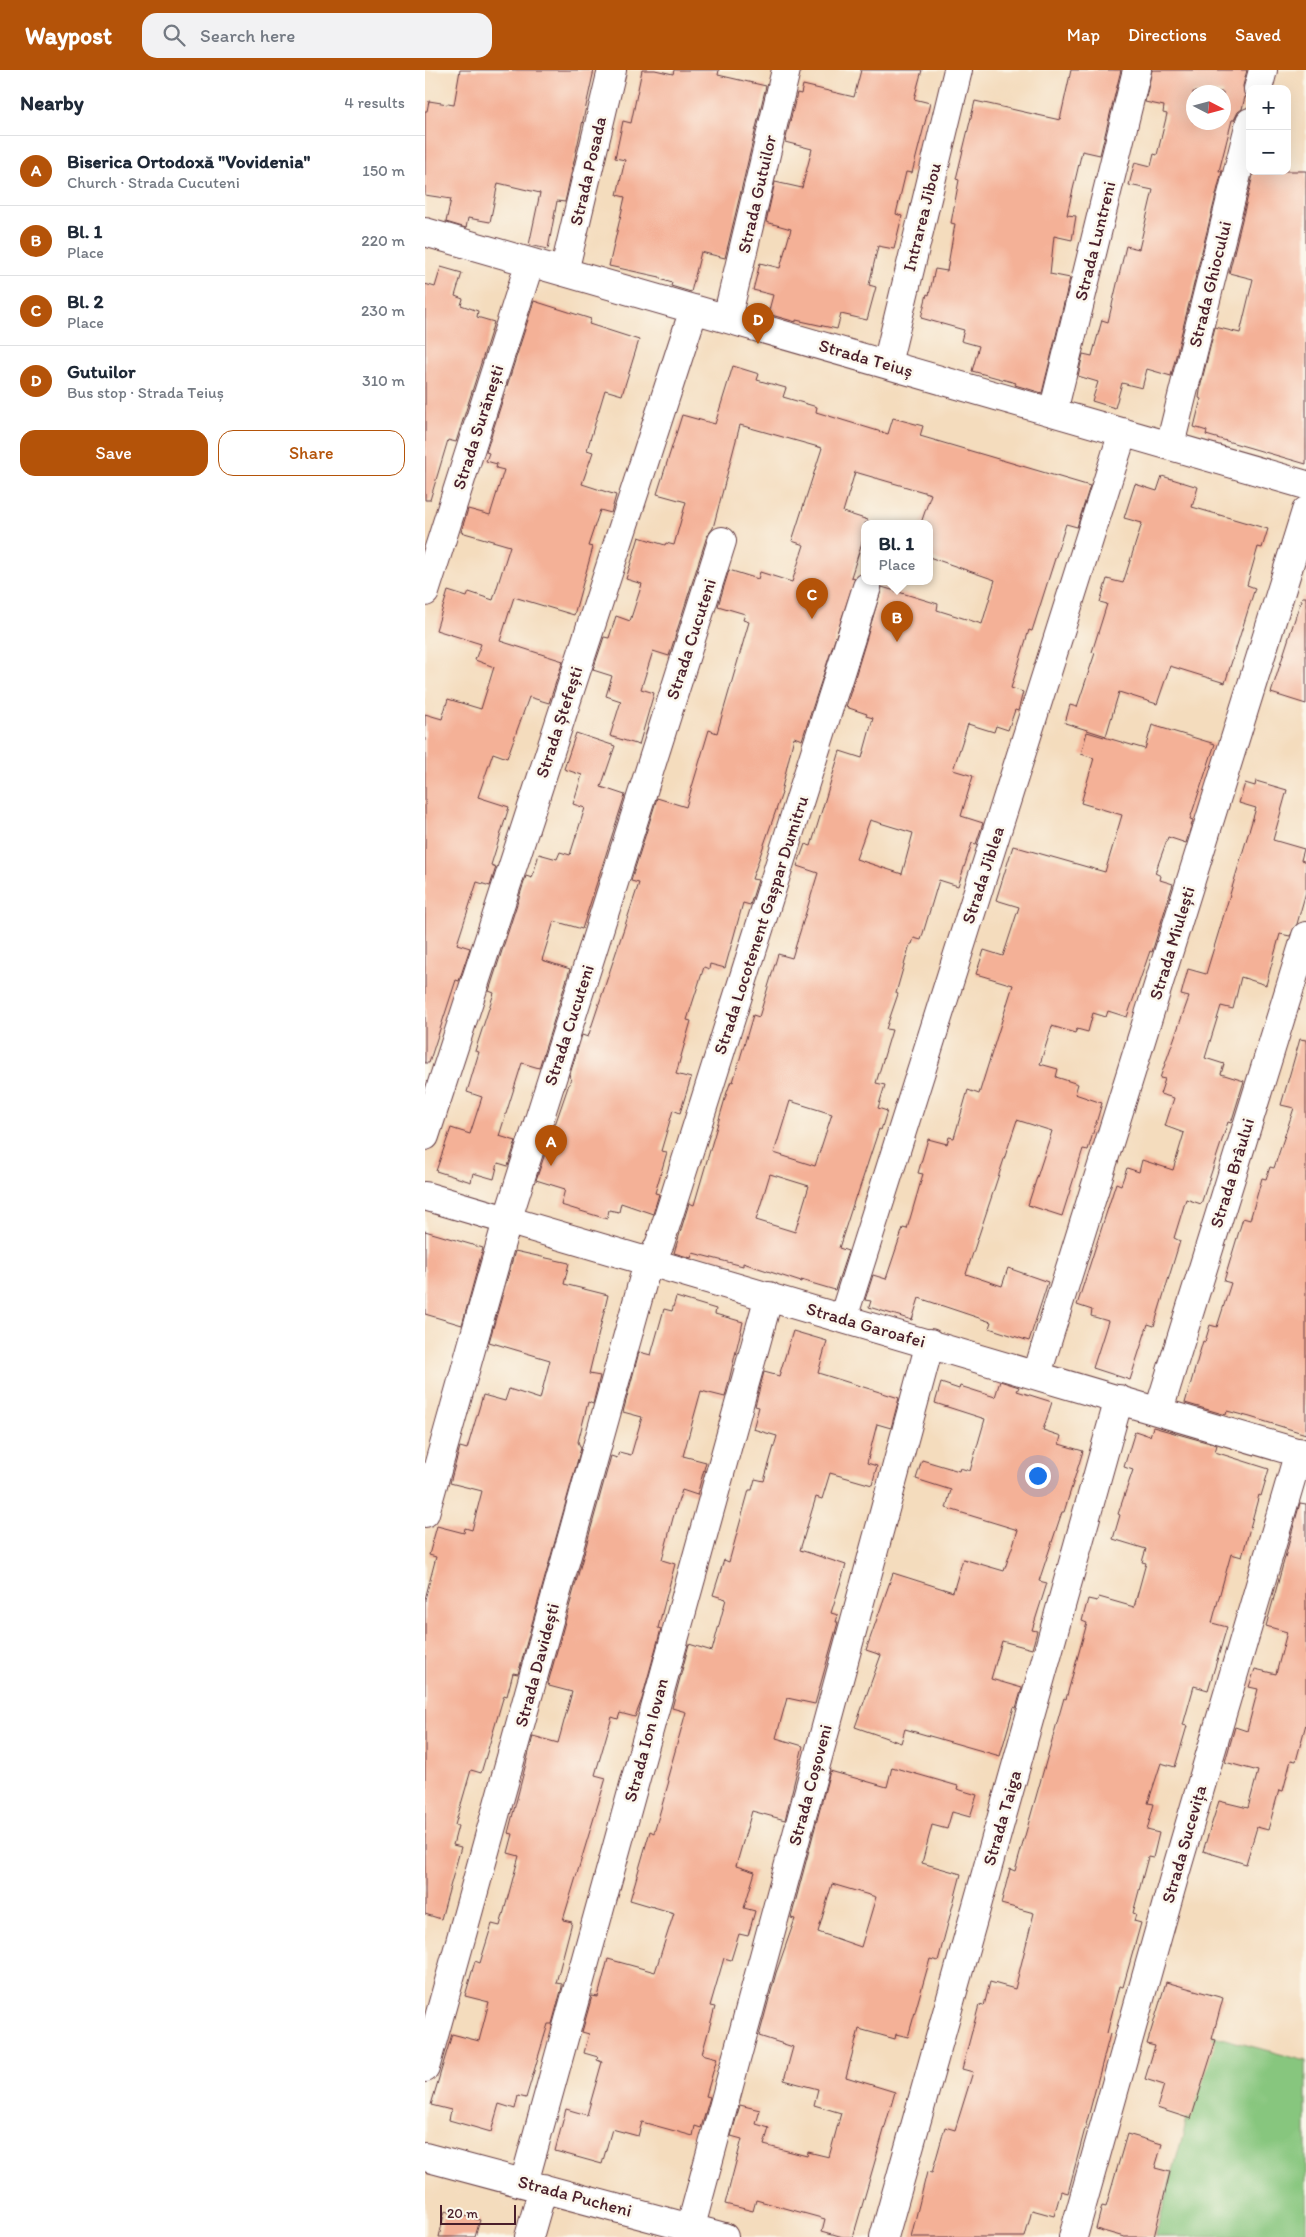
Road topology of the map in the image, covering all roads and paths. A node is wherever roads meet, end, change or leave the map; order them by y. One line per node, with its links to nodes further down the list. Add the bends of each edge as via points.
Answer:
1 (611, 70): 10 (street, Strada Posada)
2 (786, 70): 12 (street, Strada Gutuilor)
3 (958, 70): 13 (street, Intrarea Jibou)
4 (1137, 70): 14 (street, Strada Luntreni)
5 (1263, 70): 6 (street)
6 (1259, 85)
7 (1248, 130): 16 (street, Strada Ghiocului)
8 (425, 232): 9 (street, Strada Teiuș)
9 (530, 262): 10 (street, Strada Teiuș); 21 (street, Strada Surănești)
10 (564, 272): 11 (street, Strada Teiuș)
11 (694, 309): 12 (street, Strada Teiuș); 23 (street, Strada Ștefești)
12 (727, 318): 13 (street, Strada Teiuș)
13 (887, 364): 14 (street, Strada Teiuș)
14 (1053, 412): 15 (street, Strada Teiuș)
15 (1123, 432): 16 (street, Strada Teiuș); 28 (street, Strada Jiblea)
16 (1170, 446): 17 (street, Strada Teiuș)
17 (1306, 485)
18 (1306, 511): 30 (street, Strada Miulești)
19 (722, 541): 25 (street, Strada Cucuteni)
20 (867, 587): 26 (street, Strada Locotenent Gașpar Dumitru, via 660,1243)
21 (425, 592)
22 (1306, 936): 32 (street, Strada Brâului)
23 (425, 1136)
24 (425, 1196): 25 (street, Strada Garoafei)
25 (507, 1221): 26 (street, Strada Garoafei); 34 (street, Strada Cucuteni)
26 (651, 1262): 27 (street, Strada Garoafei); 35 (street, Strada Davidești)
27 (769, 1296): 28 (street, Strada Garoafei); 37 (street, Strada Ion Iovan)
28 (843, 1318): 29 (street, Strada Garoafei)
29 (930, 1343): 30 (street, Strada Garoafei); 38 (street, Strada Coșoveni)
30 (1037, 1374): 31 (street, Strada Garoafei)
31 (1119, 1399): 32 (street, Strada Garoafei); 41 (street, Strada Taiga)
32 (1159, 1410): 33 (street, Strada Garoafei)
33 (1302, 1454): 42 (street, Strada Sucevița, via 1175,1874)
34 (425, 1513)
35 (425, 2068)
36 (425, 2157): 37 (street, Strada Pucheni)
37 (533, 2185): 38 (street, Strada Pucheni); 39 (street, Strada Ion Iovan)
38 (689, 2232): 40 (street, Strada Pucheni)
39 (529, 2237)
40 (724, 2237)
41 (884, 2237)
42 (1073, 2237)

